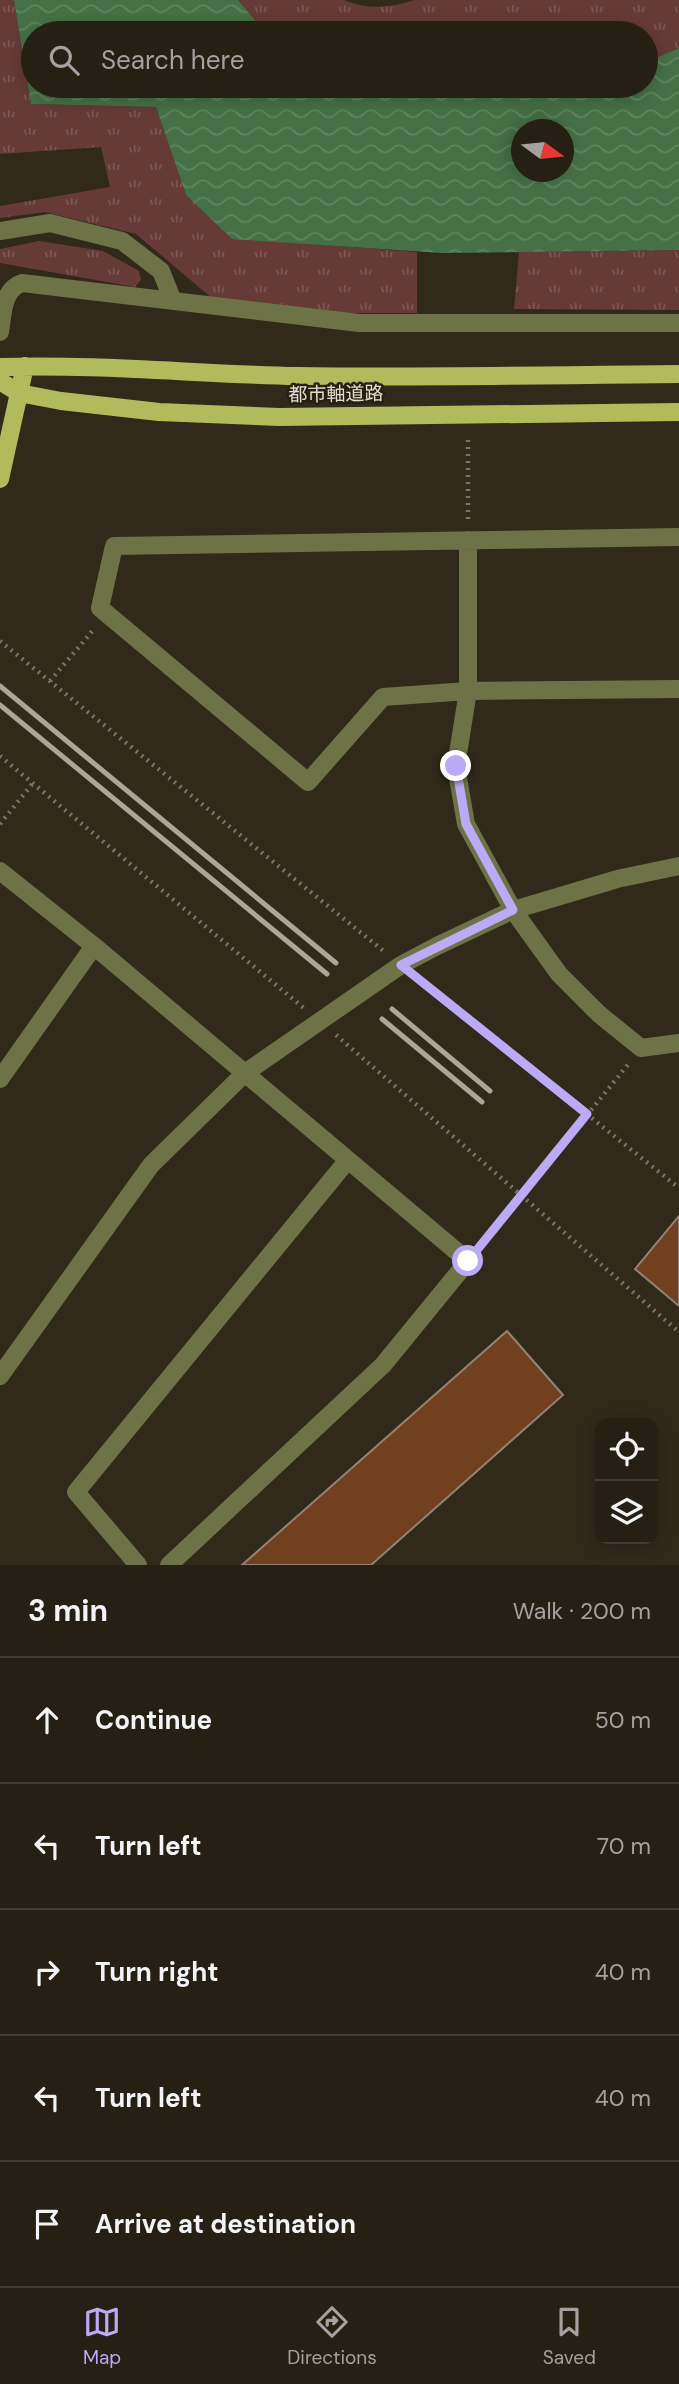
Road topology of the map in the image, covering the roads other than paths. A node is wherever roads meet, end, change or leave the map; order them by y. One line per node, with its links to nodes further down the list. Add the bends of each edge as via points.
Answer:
1 (0, 230): 2 (street, via 50,223 122,241 161,271)
2 (173, 301): 3 (street, via 359,323); 4 (street, via 22,283 8,293)
3 (679, 323)
4 (0, 332)
5 (25, 366): 6 (main road, 都市軸道路); 7 (main road, 都市軸道路, via 310,376); 9 (main road)
6 (0, 367)
7 (679, 374)
8 (0, 381): 9 (main road, 都市軸道路)
9 (19, 393): 10 (main road, 都市軸道路, via 159,412 279,416); 11 (main road)
10 (679, 412)
11 (0, 479)
12 (679, 537): 13 (street)
13 (468, 540): 15 (street); 15 (street, via 114,545 100,608 308,782 383,697)
14 (679, 689): 15 (street)
15 (468, 691): 18 (street, via 456,766 466,824)
16 (679, 866): 18 (street)
17 (0, 871): 19 (street)
18 (513, 910): 20 (street, via 559,974 641,1048); 21 (street, via 401,965)
19 (94, 946): 21 (street); 22 (street)
20 (679, 1043)
21 (245, 1073): 23 (street); 24 (street, via 151,1165)
22 (0, 1079)
23 (347, 1161): 25 (street, via 76,1492); 26 (street, via 468,1261 383,1365)
24 (0, 1376)
25 (138, 1565)
26 (169, 1565)

